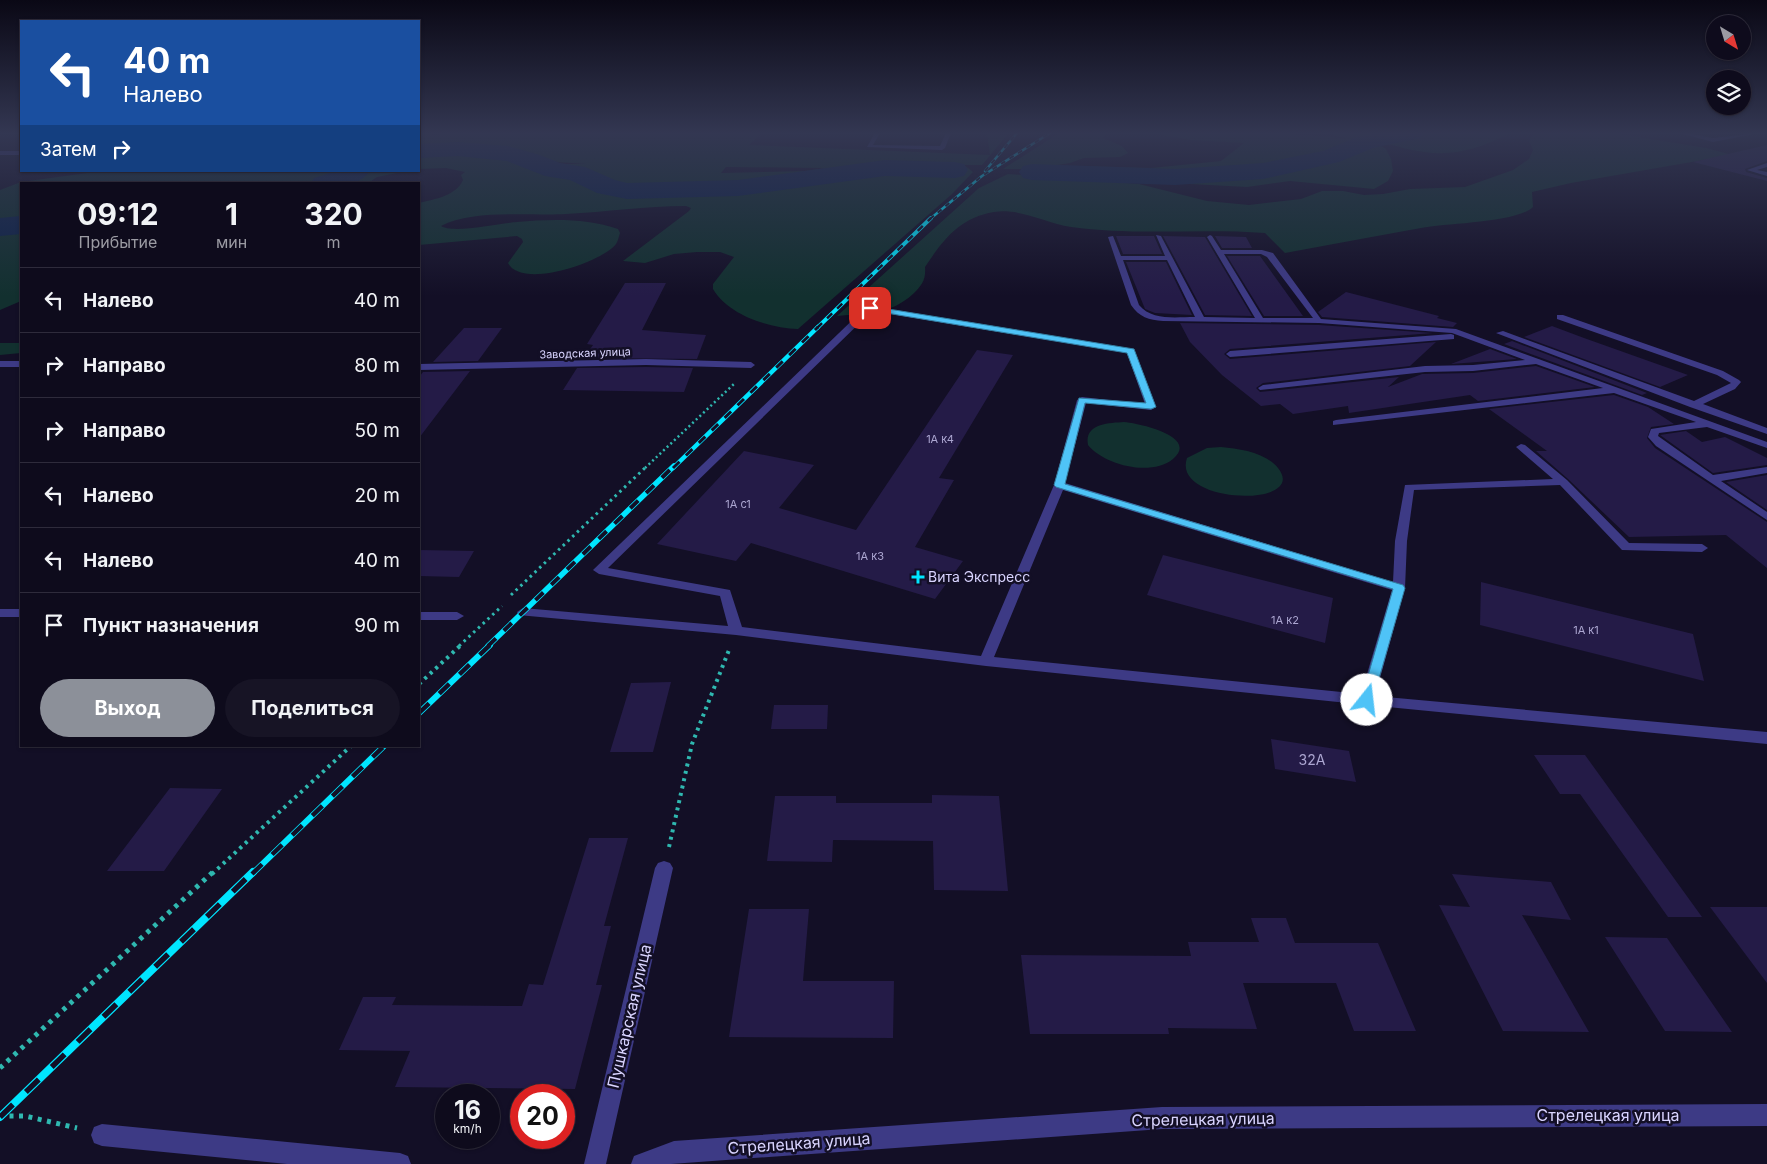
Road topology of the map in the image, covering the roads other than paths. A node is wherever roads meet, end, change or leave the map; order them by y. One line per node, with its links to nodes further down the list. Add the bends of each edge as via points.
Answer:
1 (1158, 236): 6 (street)
2 (1111, 237): 5 (street)
3 (1210, 237): 4 (street)
4 (1219, 252): 9 (street); 10 (street, via 1262,252 1270,255)
5 (1118, 258): 6 (street); 8 (street, via 1135,305 1143,313 1163,319)
6 (1169, 258): 8 (street)
7 (1560, 317): 21 (street, via 1720,373 1736,382 1732,387)
8 (1201, 320): 9 (street)
9 (1260, 321): 10 (street)
10 (1319, 321): 12 (street, via 1453,331)
11 (1500, 334): 21 (street)
12 (1466, 336): 13 (street); 14 (street)
13 (1230, 354)
14 (1538, 362): 19 (street, via 1425,370); 20 (street)
15 (0, 364): 16 (street)
16 (20, 364)
17 (751, 365): 18 (street, Заводская улица, via 646,362)
18 (420, 366)
19 (1263, 388)
20 (1615, 390): 22 (street); 23 (street)
21 (1693, 405): 24 (street)
22 (1336, 423)
23 (1709, 424): 25 (street); 28 (street, via 1655,431 1653,437)
24 (1767, 431)
25 (1767, 445)
26 (1521, 447): 29 (street)
27 (1767, 470): 28 (street)
28 (1711, 479): 31 (street)
29 (1563, 482): 32 (street, via 1626,547); 33 (street, via 1409,487 1401,541)
30 (1059, 485): 33 (street); 39 (street, via 1082,400 1151,407 1131,351 870,308 599,570 726,593); 40 (street)
31 (1767, 518)
32 (1702, 548)
33 (1399, 588): 41 (street)
34 (523, 612): 39 (street)
35 (0, 613): 36 (street)
36 (20, 613)
37 (420, 616): 38 (street)
38 (457, 616)
39 (736, 631): 40 (street)
40 (986, 661): 41 (street)
41 (1367, 700): 42 (street)
42 (1767, 738)
43 (664, 868): 47 (street, Пушкарская улица)
44 (1767, 1114): 48 (street, Стрелецкая улица, via 1162,1118 674,1152)
45 (102, 1135): 46 (street)
46 (400, 1164)
47 (595, 1164)
48 (642, 1164)

